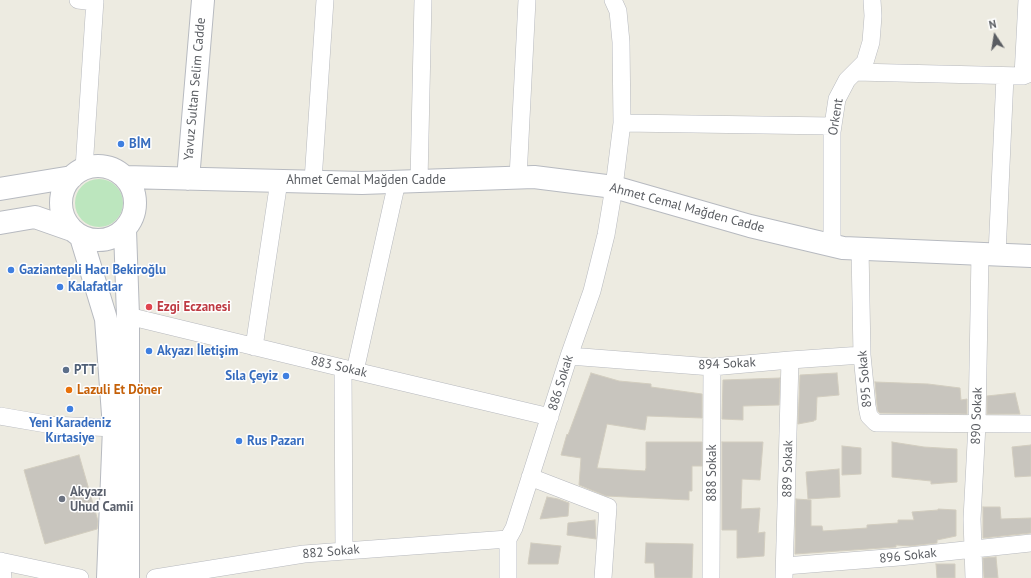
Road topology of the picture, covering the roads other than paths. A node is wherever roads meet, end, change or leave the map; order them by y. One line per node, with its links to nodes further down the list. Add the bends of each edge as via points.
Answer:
1 (78, 0): 9 (street)
2 (203, 0): 17 (main road, Yavuz Sultan Selim Cadde)
3 (325, 0): 21 (street)
4 (423, 0): 20 (street)
5 (527, 0): 18 (street)
6 (613, 0): 13 (street, 886 Sokak, via 618,11 621,42)
7 (872, 0): 10 (street, Orkent, via 871,42 865,62)
8 (1027, 0): 11 (street)
9 (95, 1): 15 (street)
10 (856, 72): 12 (street); 14 (street, Orkent, via 847,80 837,99)
11 (1027, 74): 12 (street)
12 (1005, 76): 30 (street)
13 (622, 123): 14 (street); 23 (street, 886 Sokak)
14 (833, 126): 28 (street, Orkent)
15 (78, 173): 16 (main road, via 95,166 116,170); 24 (main road); 27 (main road, via 65,186 61,197 61,209 65,220)
16 (125, 177): 17 (main road, Ahmet Cemal Mağden Cadde); 26 (main road, via 132,186 135,209 132,220)
17 (188, 178): 19 (main road, Ahmet Cemal Mağden Cadde)
18 (518, 178): 20 (main road, Ahmet Cemal Mağden Cadde); 23 (main road, Ahmet Cemal Mağden Cadde, via 534,177)
19 (279, 181): 21 (main road, Ahmet Cemal Mağden Cadde); 33 (street)
20 (419, 181): 22 (main road, Ahmet Cemal Mağden Cadde)
21 (313, 182): 22 (main road, Ahmet Cemal Mağden Cadde)
22 (397, 182): 38 (street)
23 (614, 187): 28 (main road, Ahmet Cemal Mağden Cadde, via 750,226); 35 (street, 886 Sokak, via 592,290)
24 (0, 189)
25 (0, 223): 27 (main road, via 35,217)
26 (125, 230): 27 (main road, via 115,237 104,240 92,240); 32 (main road)
27 (76, 233): 43 (main road, via 106,319)
28 (832, 245): 29 (main road, Ahmet Cemal Mağden Cadde)
29 (860, 248): 30 (main road, Ahmet Cemal Mağden Cadde); 34 (street, 895 Sokak)
30 (989, 254): 31 (main road, Ahmet Cemal Mağden Cadde); 41 (street, 890 Sokak)
31 (1031, 256)
32 (128, 316): 33 (street, 883 Sokak); 54 (main road)
33 (254, 347): 38 (street, 883 Sokak)
34 (862, 355): 36 (street, 894 Sokak); 41 (street, 895 Sokak, via 869,416 876,423)
35 (569, 356): 37 (street, 894 Sokak); 40 (street, 886 Sokak)
36 (790, 360): 37 (street, 894 Sokak); 50 (street, 889 Sokak)
37 (712, 367): 58 (street, 888 Sokak)
38 (349, 370): 40 (street, 883 Sokak); 48 (street)
39 (0, 416): 43 (street, via 52,425)
40 (550, 416): 44 (street, 886 Sokak)
41 (977, 424): 42 (street, 895 Sokak); 47 (street, 890 Sokak)
42 (1031, 424)
43 (114, 428): 53 (main road)
44 (530, 477): 45 (street, 886 Sokak); 57 (street, via 608,507)
45 (508, 539): 48 (street, 882 Sokak); 56 (street, 886 Sokak)
46 (1031, 543): 47 (street, 896 Sokak)
47 (973, 549): 50 (street, 896 Sokak); 59 (street, 890 Sokak)
48 (344, 551): 55 (street, 882 Sokak, via 304,554)
49 (0, 561): 51 (street); 52 (street)
50 (785, 572)
51 (3, 578)
52 (80, 578)
53 (108, 578)
54 (128, 578)
55 (155, 578)
56 (508, 578)
57 (603, 578)
58 (711, 578)
59 (974, 578)

